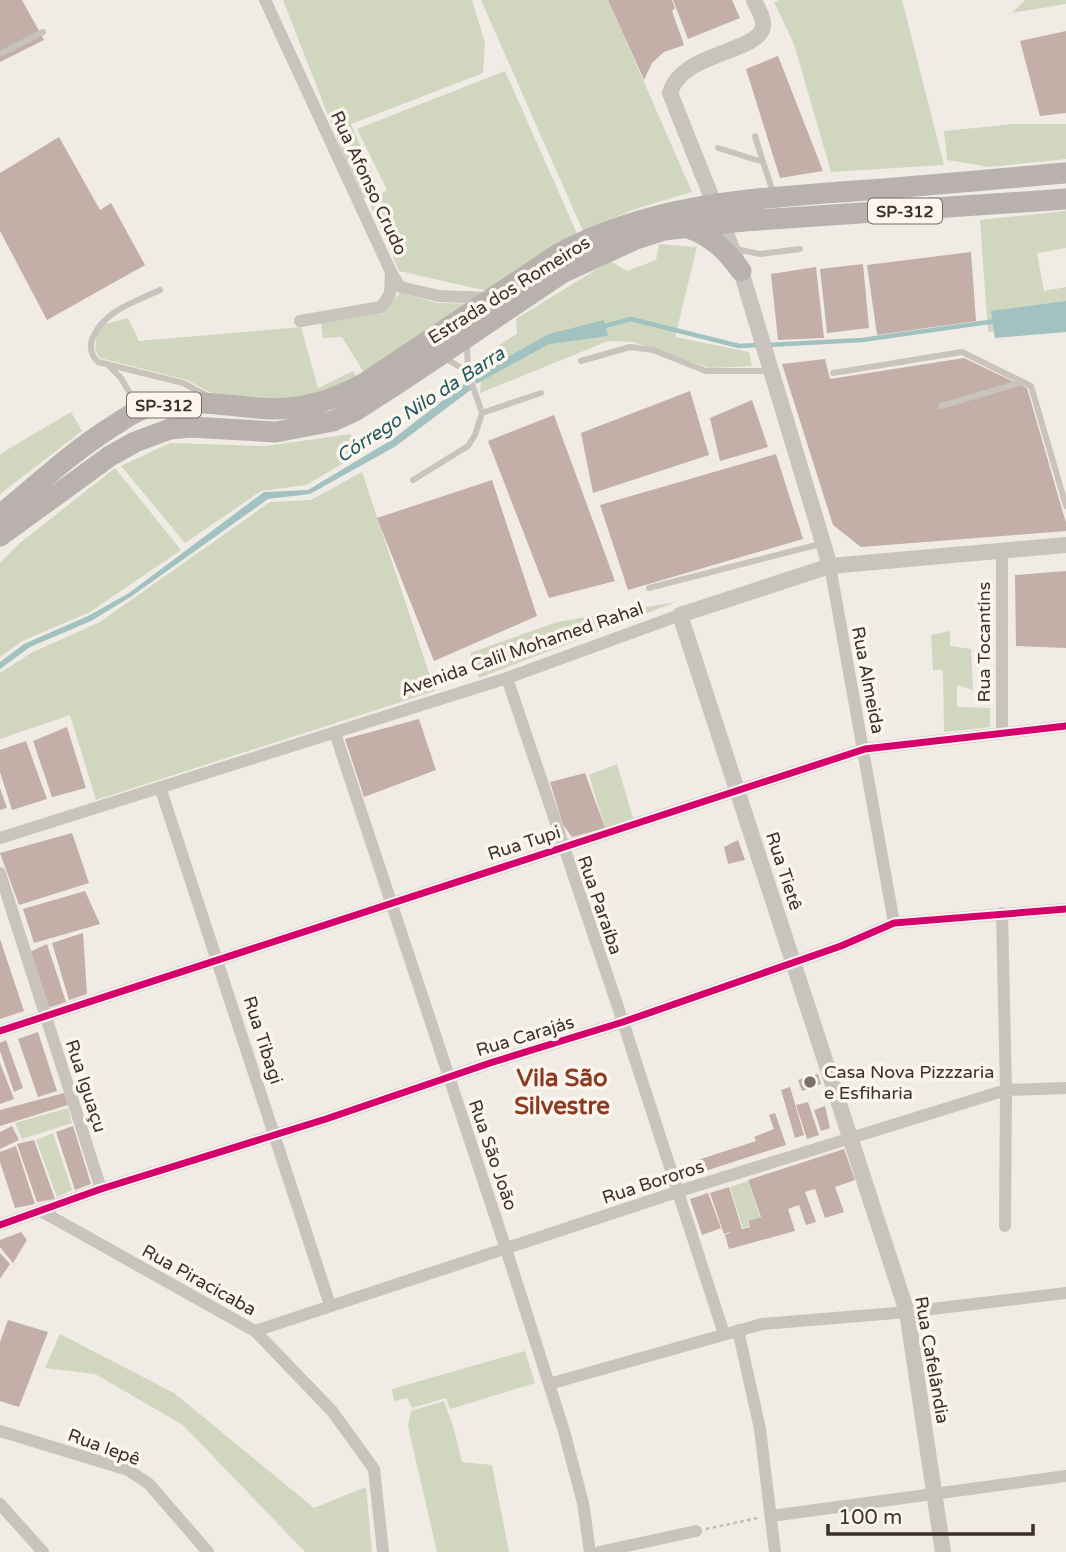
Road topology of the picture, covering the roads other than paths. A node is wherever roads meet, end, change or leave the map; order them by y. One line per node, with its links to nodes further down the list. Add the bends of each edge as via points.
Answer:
1 (265, 0): 17 (street, Rua Afonso Crudo)
2 (754, 0): 11 (street, Rua Almeida, via 764,23 761,33 691,65 673,80 670,93)
3 (43, 32): 4 (lane)
4 (0, 54)
5 (755, 136): 7 (lane)
6 (718, 148): 7 (lane)
7 (763, 163): 9 (lane)
8 (1066, 173): 9 (main road, Estrada dos Romeiros / SP-312)
9 (774, 197): 11 (main road, Estrada dos Romeiros / SP-312); 12 (main road)
10 (1066, 199): 12 (main road, Estrada dos Romeiros / SP-312)
11 (718, 214): 12 (main road, Estrada dos Romeiros / SP-312); 13 (main road, Estrada dos Romeiros / SP-312); 14 (street, Rua Almeida); 19 (main road, Estrada dos Romeiros / SP-312, via 662,213 593,237)
12 (744, 221): 14 (main road)
13 (686, 227): 16 (main road, via 711,239); 21 (main road, Estrada dos Romeiros / SP-312, via 636,239 562,273)
14 (733, 249): 15 (lane, via 760,254); 16 (street, Rua Almeida)
15 (800, 249)
16 (741, 271): 25 (street, Rua Almeida)
17 (391, 272): 19 (street, via 400,287 439,296); 20 (street, Rua Afonso Crudo, via 390,293 381,307)
18 (160, 290): 24 (lane, via 115,311 98,326 92,353)
19 (493, 298): 31 (main road, Estrada dos Romeiros / SP-312, via 337,397 289,408)
20 (300, 321)
21 (467, 336): 22 (main road, Estrada dos Romeiros / SP-312); 27 (lane)
22 (440, 355): 27 (lane); 35 (main road, Estrada dos Romeiros / SP-312, via 333,421 276,432)
23 (581, 361): 25 (lane, via 630,347 653,350 706,371)
24 (106, 364): 31 (lane, via 183,383); 33 (lane, via 129,389)
25 (771, 371): 40 (street, Rua Almeida)
26 (833, 373): 28 (lane, via 962,352)
27 (468, 374): 34 (lane)
28 (1023, 382): 32 (lane); 37 (lane, via 1031,386)
29 (541, 393): 34 (lane)
30 (176, 403): 31 (main road, Estrada dos Romeiros / SP-312); 33 (main road, Estrada dos Romeiros / SP-312); 35 (main road)
31 (223, 404)
32 (941, 406)
33 (138, 411): 38 (main road, Estrada dos Romeiros / SP-312, via 95,437)
34 (482, 413): 36 (lane, via 468,446)
35 (170, 429): 39 (main road, Estrada dos Romeiros / SP-312, via 110,456)
36 (414, 480)
37 (1066, 506)
38 (0, 516)
39 (0, 536)
40 (824, 543): 43 (street, Rua Almeida); 44 (lane)
41 (1066, 545): 42 (street, Avenida Calil Mohamed Rahal)
42 (1002, 551): 43 (street, Avenida Calil Mohamed Rahal); 49 (street, Rua Tocantins)
43 (830, 566): 45 (street, Avenida Calil Mohamed Rahal); 50 (street, Rua Almeida)
44 (649, 588)
45 (680, 615): 46 (street, Avenida Calil Mohamed Rahal); 52 (street, Rua Tietê)
46 (507, 678): 48 (street, Avenida Calil Mohamed Rahal); 54 (street, Rua Paraíba)
47 (1066, 726): 49 (street, Rua Tupi)
48 (335, 733): 51 (street, Avenida Calil Mohamed Rahal); 56 (street, Rua São João)
49 (1002, 733): 50 (street, Rua Tupi)
50 (864, 749): 52 (street, Rua Tupi); 59 (street, Rua Almeida)
51 (160, 786): 53 (street, Avenida Calil Mohamed Rahal); 60 (street, Rua Tibagi)
52 (737, 791): 54 (street, Rua Tupi); 61 (street, Rua Tietê)
53 (0, 838)
54 (564, 846): 56 (street, Rua Tupi); 63 (street, Rua Paraíba)
55 (0, 873): 62 (street, Rua Iguaçu)
56 (391, 904): 60 (street, Rua Tupi); 65 (street, Rua São João)
57 (1066, 909): 58 (street, Rua Carajás)
58 (1002, 913): 59 (street, Rua Carajás); 67 (street)
59 (894, 923): 61 (street, Rua Carajás)
60 (218, 959): 62 (street, Rua Tupi); 68 (street, Rua Tibagi)
61 (793, 963): 63 (street, Rua Carajás); 69 (street, Rua Tietê)
62 (46, 1016): 64 (street, Rua Tupi); 70 (street, Rua Iguaçu)
63 (624, 1022): 65 (street, Rua Carajás); 71 (street, Rua Paraíba)
64 (0, 1031)
65 (448, 1076): 68 (street, Rua Carajás); 75 (street, Rua São João)
66 (1066, 1088): 67 (street, Rua Bororos)
67 (1006, 1090): 69 (street, Rua Bororos); 74 (street)
68 (274, 1134): 70 (street, Rua Carajás); 77 (street, Rua Tibagi)
69 (851, 1139): 71 (street, Rua Bororos); 78 (street, Rua Cafelândia)
70 (101, 1189): 72 (street, Rua Carajás)
71 (678, 1192): 75 (street, Rua Bororos); 81 (street, Rua Paraíba)
72 (41, 1210): 73 (street, Rua Carajás); 80 (street, Rua Piracicaba)
73 (0, 1225)
74 (1005, 1226)
75 (506, 1249): 77 (street, Rua Bororos); 82 (street, Rua São João)
76 (1066, 1293): 78 (street)
77 (330, 1306): 80 (street, Rua Bororos)
78 (907, 1312): 79 (street); 85 (street, Rua Cafelândia)
79 (738, 1330): 81 (street); 87 (street, via 760,1429)
80 (255, 1331): 91 (street, Rua Piracicaba, via 332,1411 374,1469)
81 (724, 1334): 82 (street)
82 (550, 1384): 92 (street, Rua São João, via 583,1503)
83 (0, 1431): 90 (street, Rua Iepê, via 138,1475)
84 (1066, 1476): 85 (street)
85 (934, 1494): 87 (street); 95 (street, Rua Cafelândia)
86 (0, 1504): 89 (street)
87 (771, 1516): 94 (street)
88 (696, 1531): 93 (street)
89 (43, 1552)
90 (208, 1552)
91 (383, 1552)
92 (590, 1552)
93 (599, 1552)
94 (775, 1552)
95 (943, 1552)

